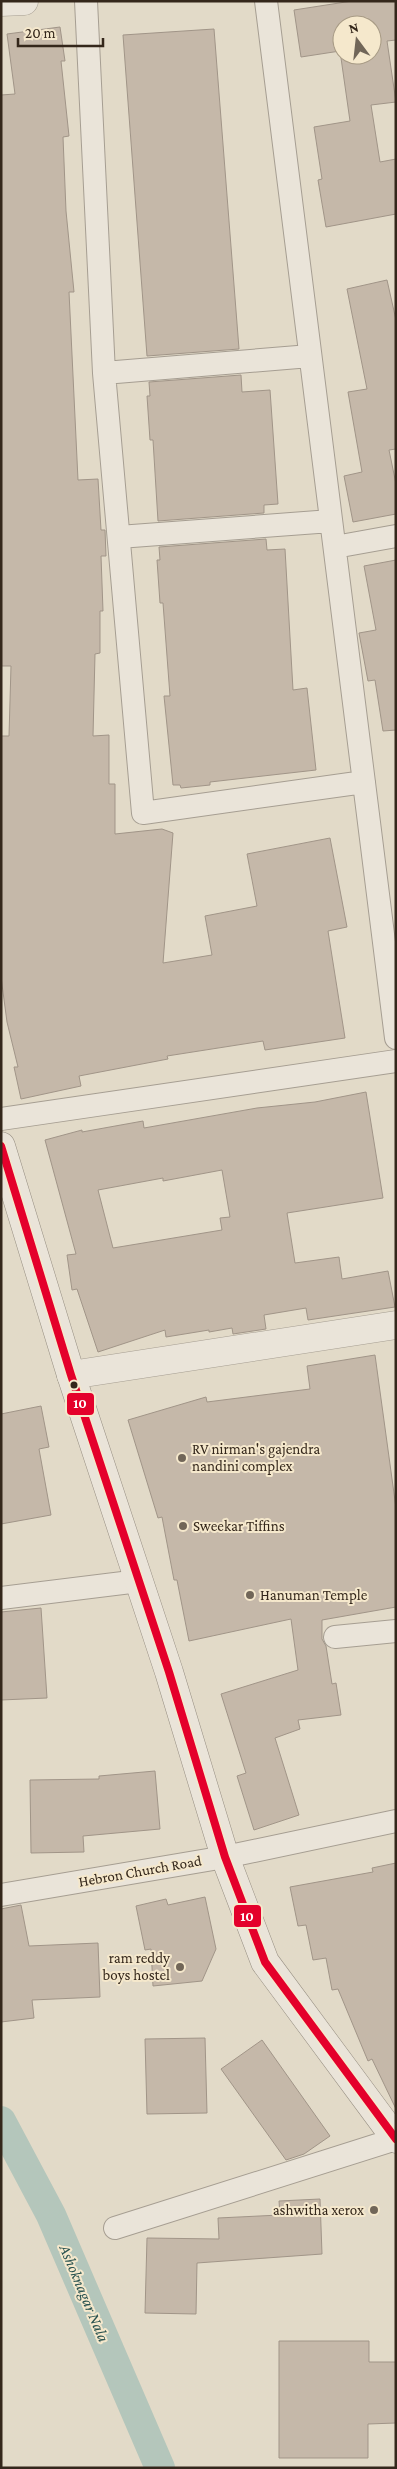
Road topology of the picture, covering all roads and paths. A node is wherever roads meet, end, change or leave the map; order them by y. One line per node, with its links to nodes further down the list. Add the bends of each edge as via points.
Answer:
1 (24, 1): 4 (main road)
2 (86, 1): 6 (street)
3 (266, 1): 5 (street)
4 (1, 2)
5 (310, 356): 6 (street); 7 (street)
6 (104, 373): 9 (street)
7 (331, 521): 9 (street); 10 (street)
8 (396, 536): 10 (street)
9 (119, 537): 11 (street, via 143,813)
10 (334, 547): 11 (street)
11 (364, 782): 12 (street)
12 (396, 1038)
13 (396, 1061): 14 (street)
14 (1, 1119)
15 (1, 1146): 17 (main road)
16 (396, 1325): 17 (main road)
17 (71, 1375): 18 (main road)
18 (139, 1581): 19 (street); 23 (main road)
19 (1, 1598)
20 (396, 1631): 21 (street)
21 (335, 1637)
22 (396, 1821): 23 (street, Hebron Church Road)
23 (225, 1857): 24 (street, Hebron Church Road); 25 (main road, via 265,1962)
24 (1, 1895)
25 (396, 2139): 26 (street)
26 (115, 2228)

